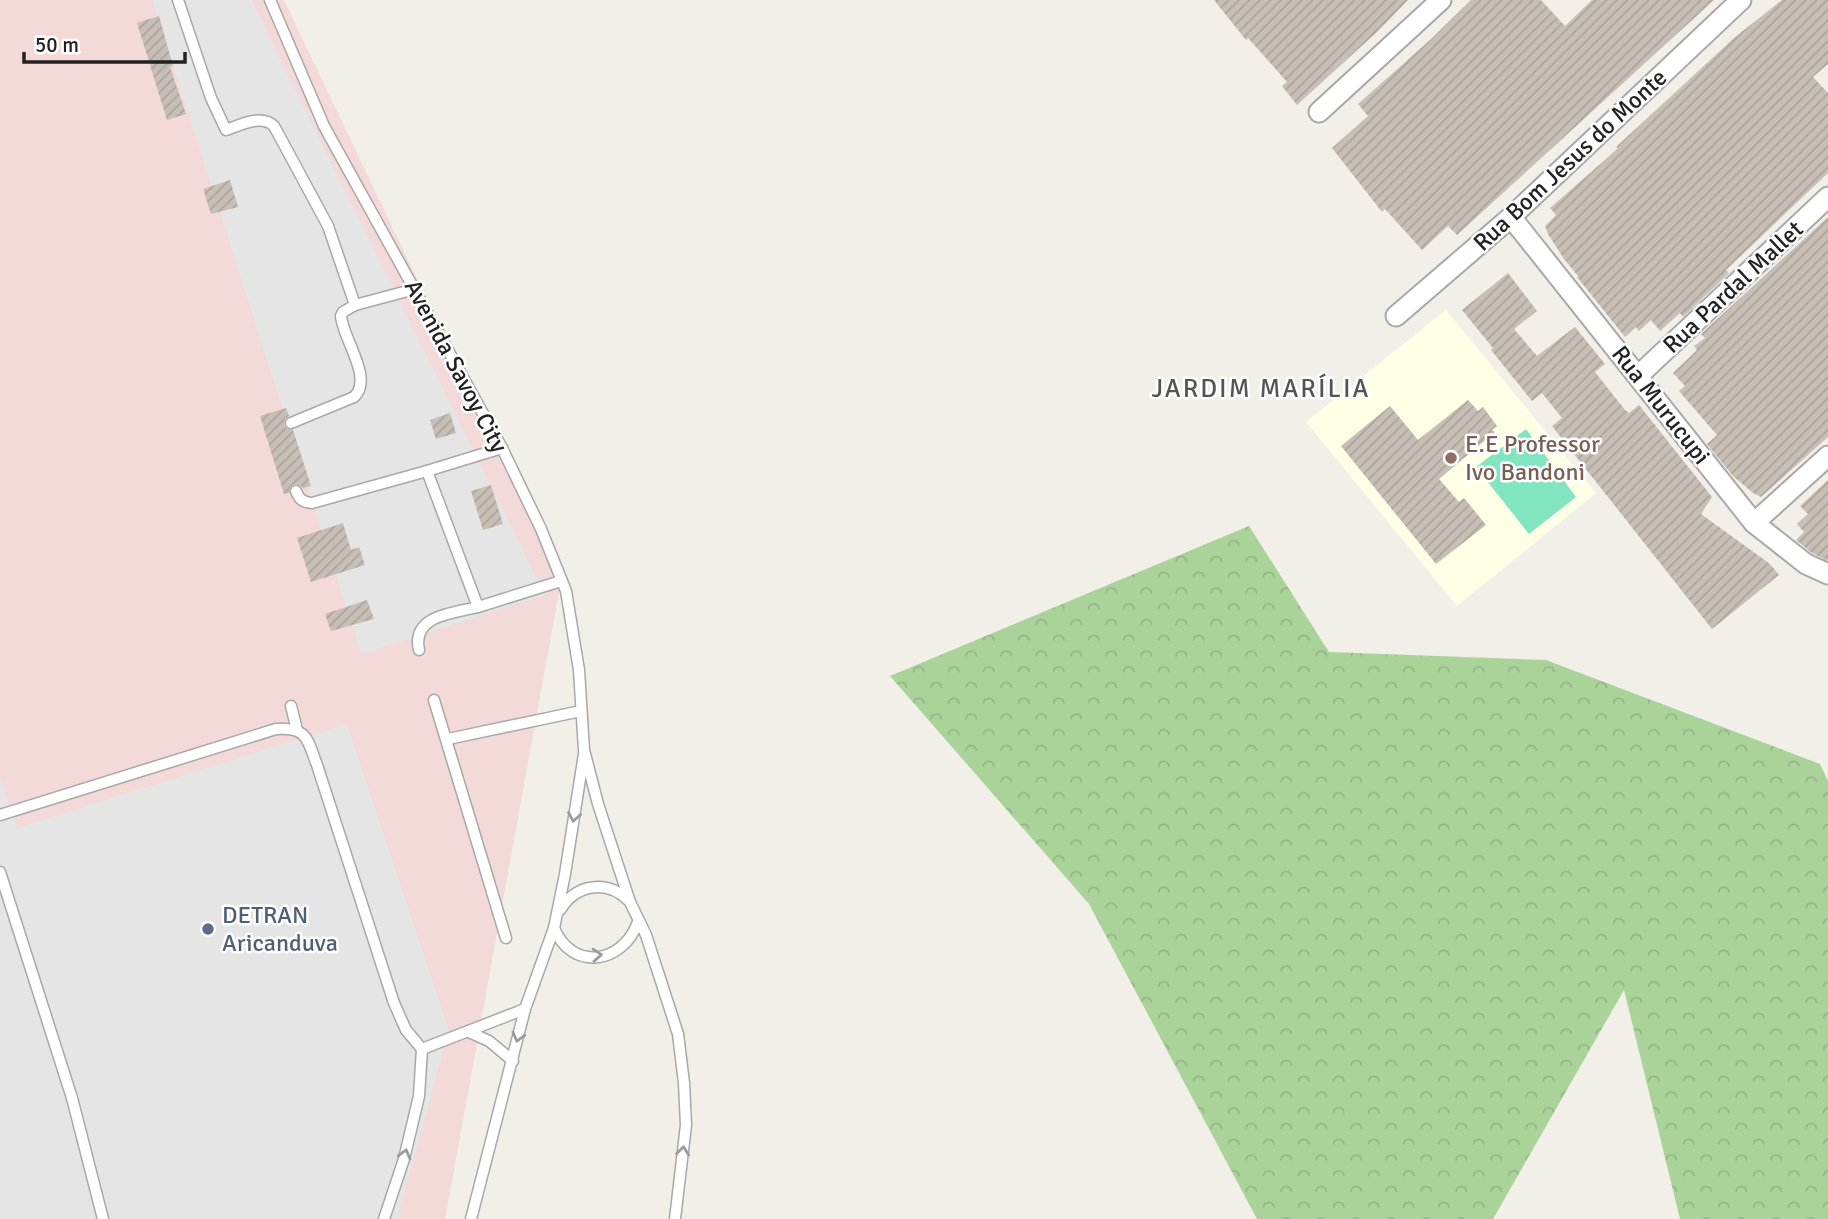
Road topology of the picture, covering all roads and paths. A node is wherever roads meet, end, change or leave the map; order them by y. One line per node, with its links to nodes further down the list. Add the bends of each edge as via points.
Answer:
1 (178, 0): 9 (lane, via 226,130 262,120 274,126 328,226)
2 (270, 0): 8 (lane, Avenida Savoy City, via 324,126)
3 (1441, 0): 5 (street)
4 (1741, 0): 7 (street, Rua Bom Jesus do Monte)
5 (1319, 112)
6 (1828, 197): 11 (street, Rua Pardal Mallet)
7 (1511, 217): 10 (street, Rua Bom Jesus do Monte); 11 (street, Rua Murucupi)
8 (415, 289): 9 (lane); 13 (lane, Avenida Savoy City)
9 (355, 305): 12 (lane, via 341,316 362,377 360,391)
10 (1396, 316)
11 (1639, 376): 17 (street, Rua Murucupi)
12 (291, 423)
13 (502, 448): 15 (lane); 19 (lane, Avenida Savoy City)
14 (1828, 456): 17 (street)
15 (428, 471): 16 (lane, via 312,503 299,498); 20 (lane)
16 (296, 491)
17 (1754, 523): 18 (street, Rua Murucupi, via 1806,564)
18 (1828, 575)
19 (561, 581): 20 (lane); 24 (lane, Avenida Savoy City, via 579,670)
20 (478, 607): 21 (lane, via 422,627)
21 (419, 650)
22 (434, 700): 26 (lane)
23 (291, 706): 25 (lane)
24 (581, 711): 26 (lane); 27 (lane, Avenida Savoy City)
25 (297, 730): 28 (lane, via 275,729); 36 (lane, via 304,734 317,765 401,1021)
26 (447, 738): 33 (lane)
27 (584, 750): 30 (lane); 32 (lane, one-way to 32)
28 (0, 815)
29 (0, 872): 38 (lane, via 72,1098)
30 (630, 902): 31 (lane); 32 (lane, via 616,890 589,887 573,894)
31 (638, 922): 32 (lane, one-way to 31, via 560,942 568,949 600,957 620,949); 41 (lane, one-way to 31, via 686,1125 684,1083 678,1034)
32 (555, 923): 34 (lane)
33 (506, 938)
34 (526, 1009): 35 (lane); 37 (lane, one-way to 37)
35 (469, 1032): 36 (lane); 37 (lane)
36 (422, 1049): 39 (lane, one-way to 36, via 419,1096)
37 (513, 1061): 40 (lane)
38 (103, 1219)
39 (384, 1219)
40 (471, 1219)
41 (674, 1219)

